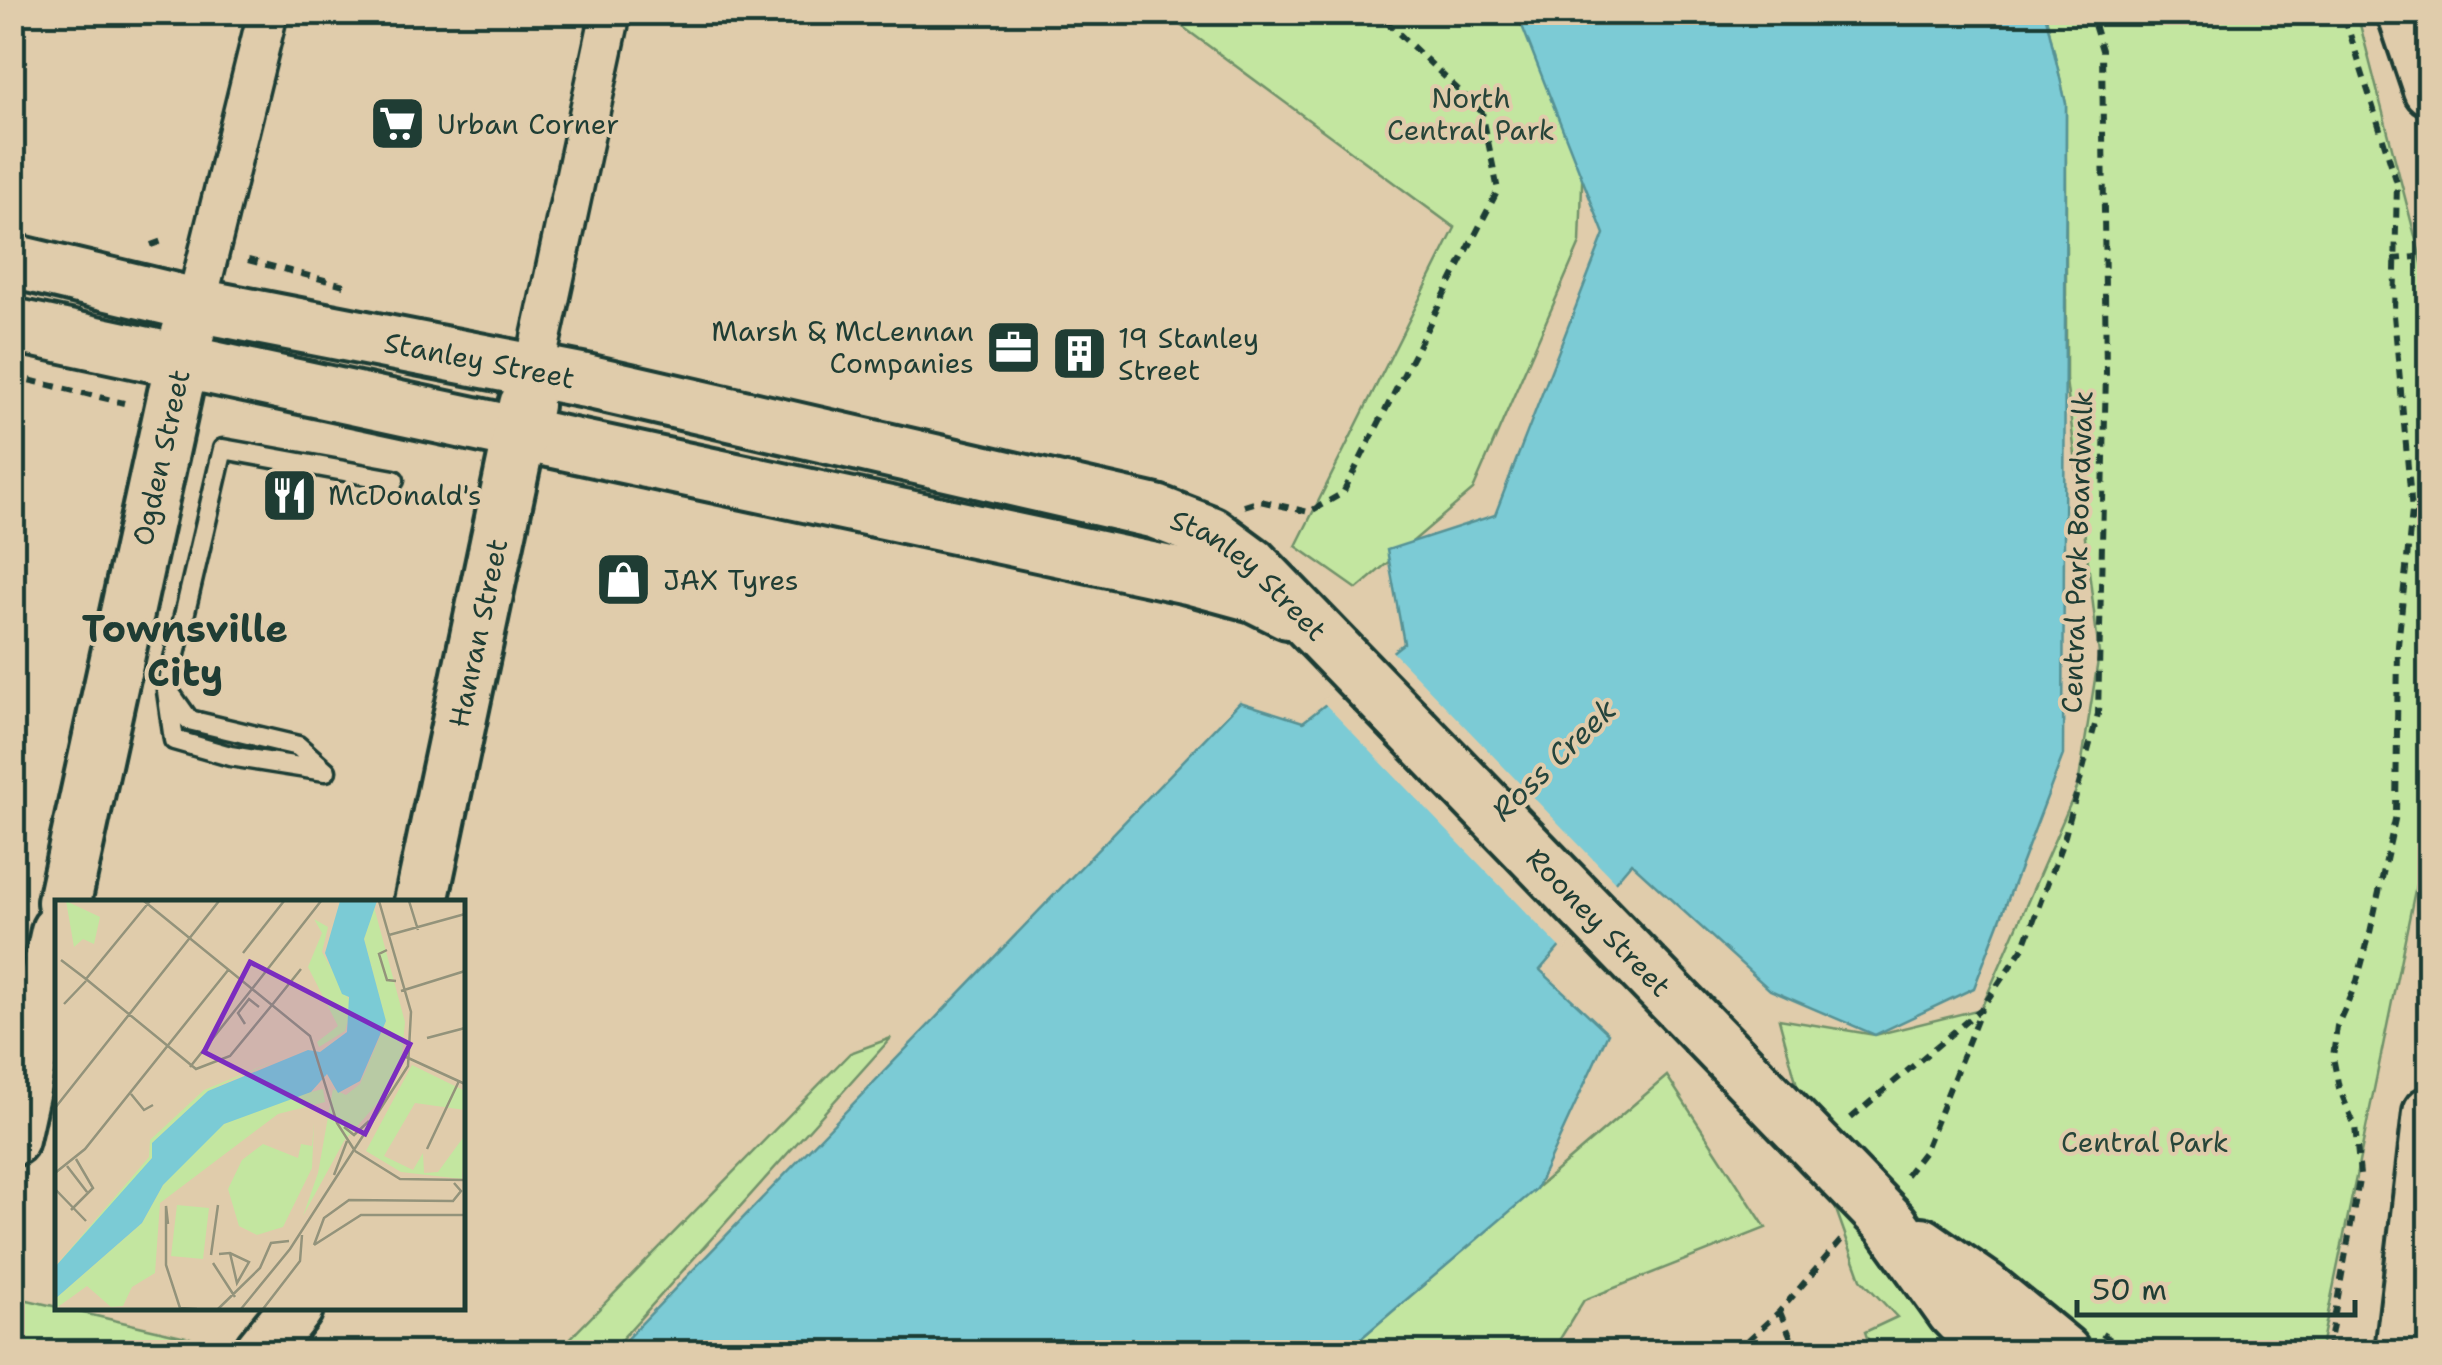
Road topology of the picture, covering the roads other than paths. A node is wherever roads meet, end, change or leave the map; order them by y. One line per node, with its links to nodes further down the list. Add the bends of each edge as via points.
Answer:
1 (268, 12): 6 (street, Ogden Street)
2 (610, 12): 9 (street, Hanran Street)
3 (2404, 12): 4 (main road)
4 (2430, 89)
5 (12, 262): 6 (main road, Stanley Street)
6 (196, 305): 8 (main road, Ogden Street); 9 (main road, Stanley Street)
7 (12, 325): 8 (main road, Stanley Street)
8 (180, 364): 10 (main road, Stanley Street); 16 (main road, Ogden Street)
9 (534, 371): 10 (main road, Hanran Street); 12 (main road, Stanley Street)
10 (518, 436): 13 (main road, Stanley Street); 17 (main road, Hanran Street)
11 (394, 480): 15 (lane, via 223,449)
12 (1156, 512): 13 (main road, via 1174,542 1168,554); 14 (main road, Stanley Street, via 1185,520 1242,555)
13 (1140, 568): 14 (main road, Stanley Street, via 1254,595)
14 (1306, 624): 21 (main road, Rooney Street, via 1618,944)
15 (167, 689): 15 (lane, via 189,720 298,746 326,771 174,740)
16 (64, 900)
17 (420, 900)
18 (55, 944): 20 (main road)
19 (2428, 1124): 26 (main road); 27 (main road)
20 (12, 1139)
21 (1896, 1202): 24 (main road, Rooney Street, via 1954,1312); 25 (main road, Rooney Street, via 1972,1278)
22 (294, 1310): 23 (main road)
23 (261, 1352)
24 (1993, 1352)
25 (2063, 1352)
26 (2374, 1352)
27 (2402, 1352)

